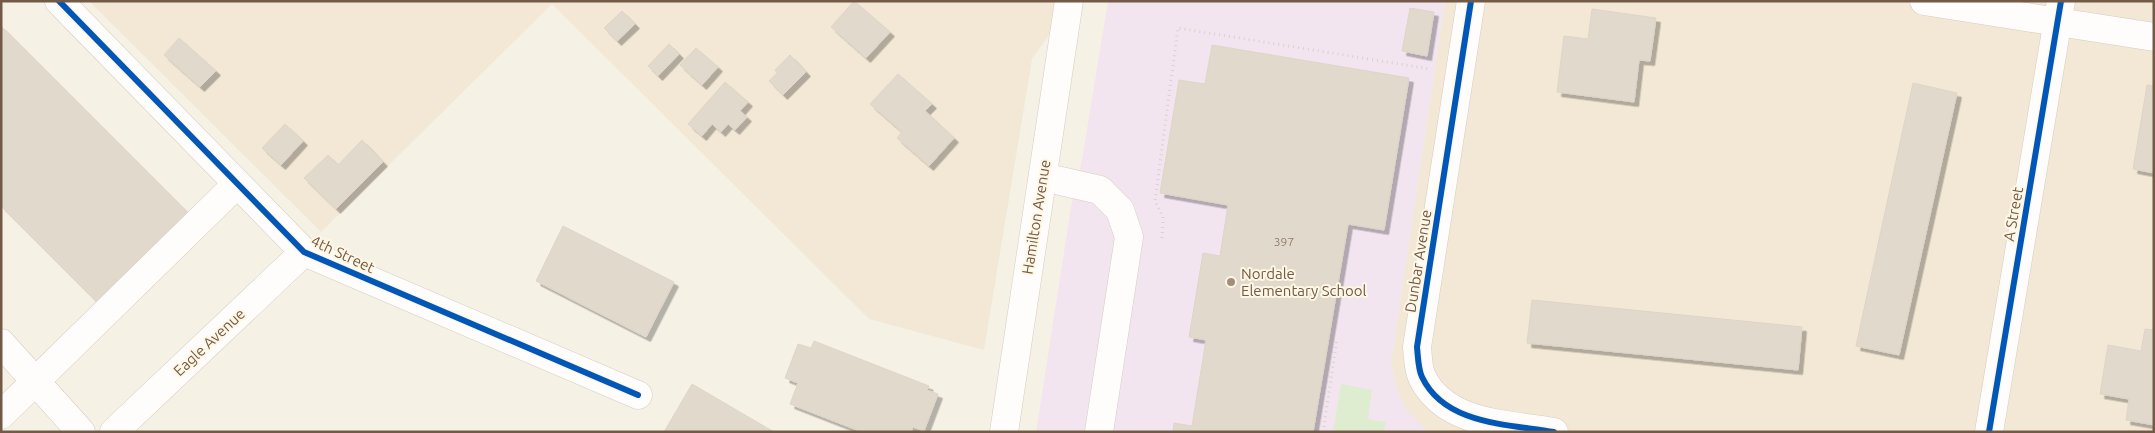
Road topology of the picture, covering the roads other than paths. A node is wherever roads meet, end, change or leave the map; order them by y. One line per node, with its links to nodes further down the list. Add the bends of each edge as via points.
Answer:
1 (59, 1): 8 (street, 4th Street)
2 (1069, 1): 7 (street, Hamilton Avenue)
3 (1471, 1): 18 (street, Dunbar Avenue, via 1417,347 1421,375 1435,398 1472,419)
4 (1924, 1): 5 (street)
5 (2060, 12): 6 (street); 19 (street, A Street)
6 (2154, 37)
7 (1043, 176): 16 (street, Hamilton Avenue); 17 (street, via 1100,190 1120,210 1129,237)
8 (237, 184): 9 (street, 4th Street); 11 (street)
9 (304, 252): 12 (street, 4th Street); 15 (street, Eagle Avenue)
10 (1, 343): 11 (street)
11 (36, 381): 13 (street); 14 (street)
12 (638, 395)
13 (1, 416)
14 (81, 432)
15 (114, 432)
16 (1004, 432)
17 (1099, 432)
18 (1554, 432)
19 (1989, 432)

